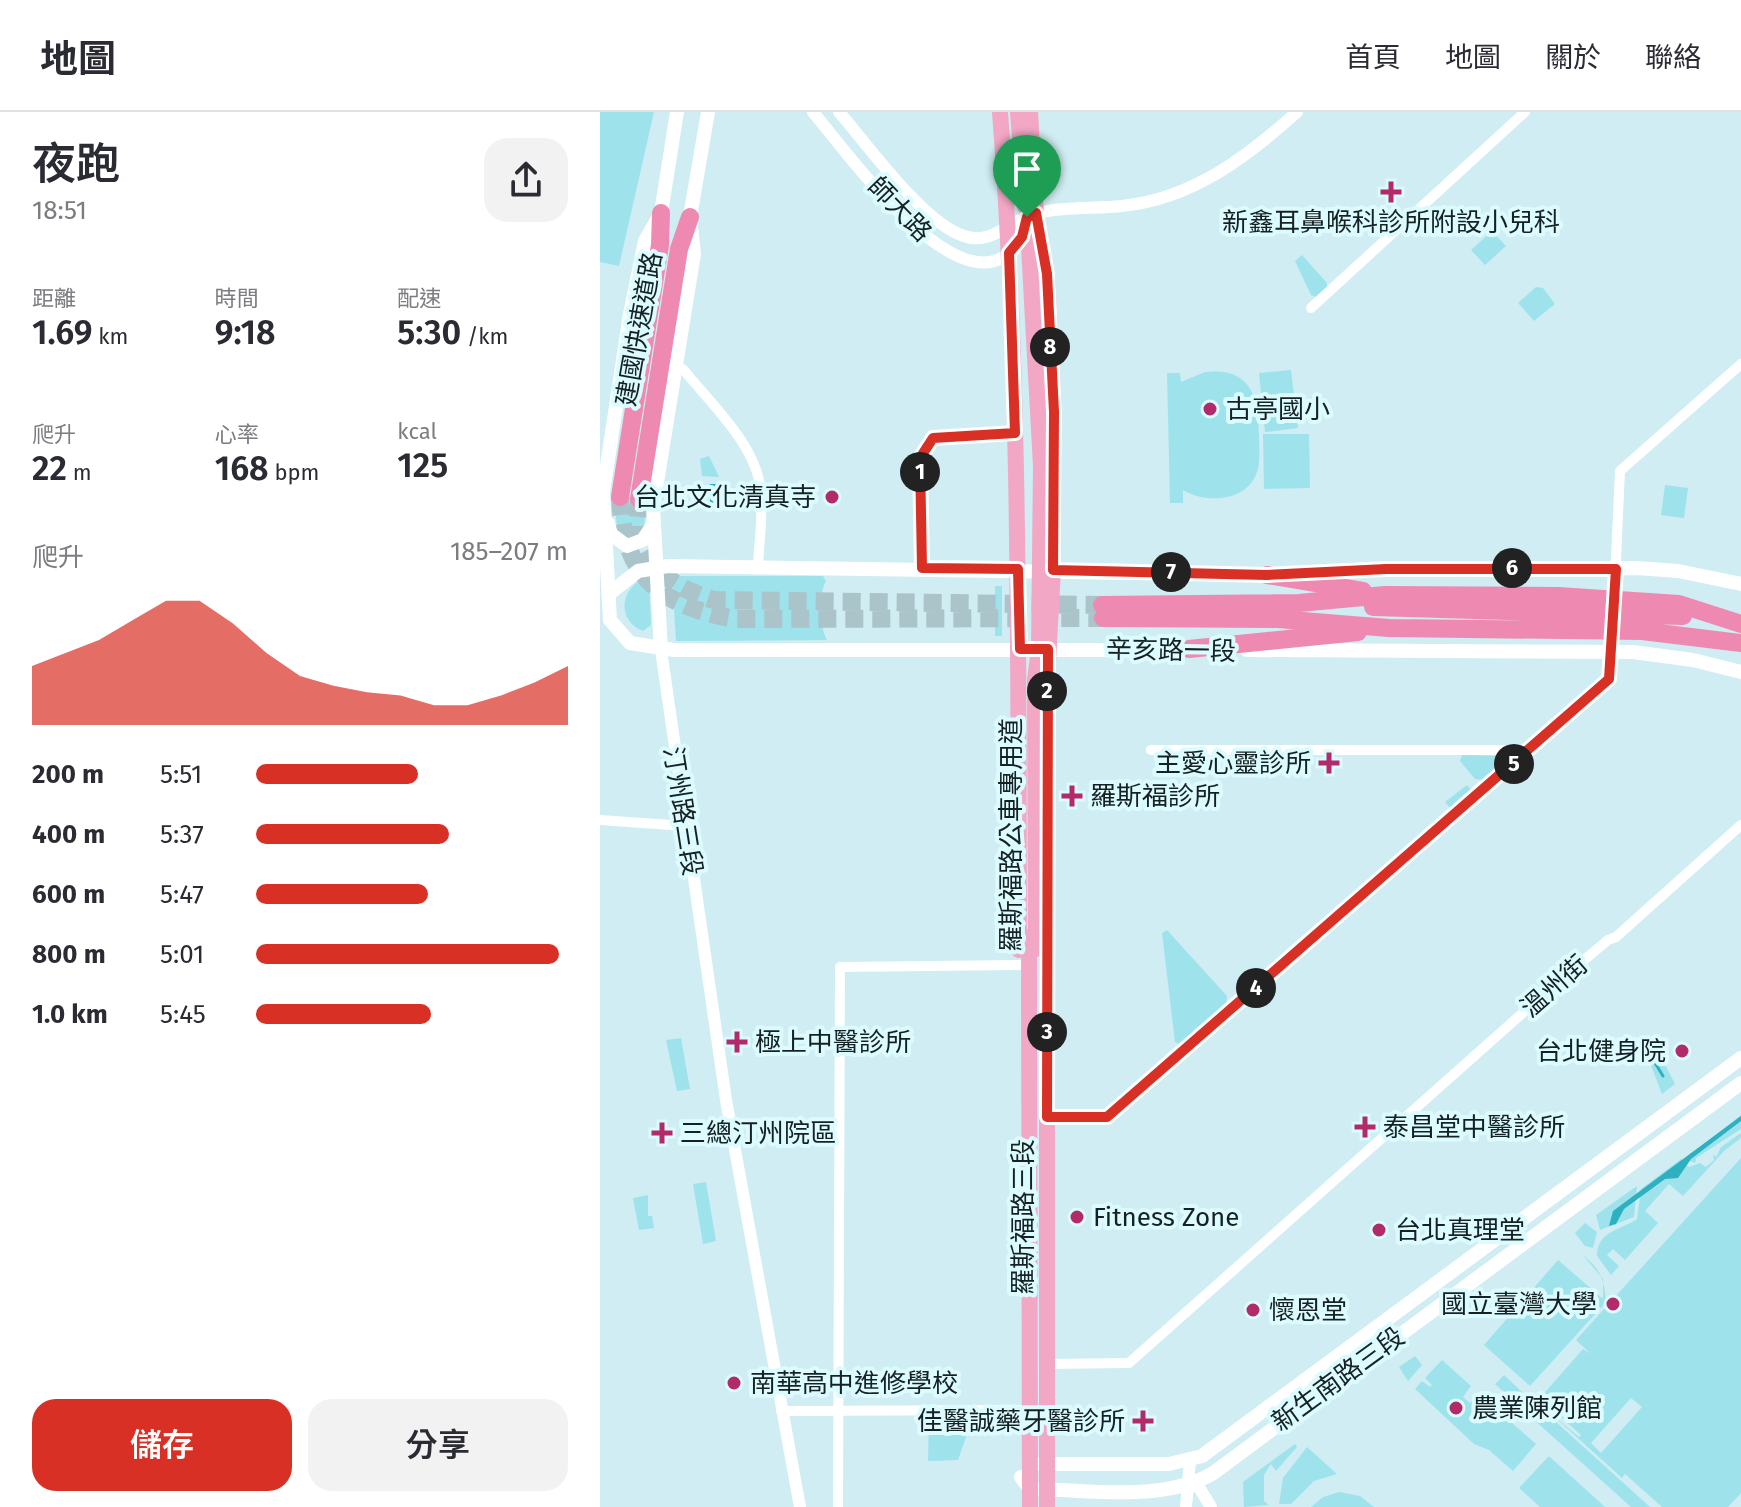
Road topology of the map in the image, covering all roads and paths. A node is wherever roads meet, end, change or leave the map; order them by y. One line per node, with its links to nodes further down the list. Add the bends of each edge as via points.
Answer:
1 (677, 112): 11 (main road)
2 (708, 112): 12 (main road, 汀州路三段)
3 (813, 112): 14 (street, 師大路, via 918,232 940,248 993,261)
4 (839, 112): 13 (street, 師大路, via 940,224 980,239)
5 (1000, 112): 13 (main road, 羅斯福路三段)
6 (1012, 112): 13 (main road)
7 (1018, 112): 13 (main road)
8 (1030, 112): 13 (main road, 羅斯福路三段)
9 (1297, 112): 13 (street, 師大路, via 1242,160 1177,192 1126,206)
10 (1525, 112): 15 (street)
11 (661, 213): 19 (highway, 建國快速道路); 21 (main road, via 645,241 630,314 607,461)
12 (690, 217): 17 (main road, 汀州路三段, via 694,254); 20 (highway, 建國快速道路, via 679,249)
13 (1024, 220): 14 (main road, 羅斯福路三段); 26 (main road, 羅斯福路三段, via 1047,274 1054,412)
14 (1015, 247): 18 (main road, 羅斯福路三段); 26 (main road, via 1035,461)
15 (1311, 308)
16 (1741, 364): 27 (street, via 1620,471)
17 (675, 367): 22 (main road, 汀州路三段); 24 (street, via 683,369 758,471)
18 (1015, 433): 25 (street, via 933,438 920,458); 26 (main road, 羅斯福路三段)
19 (620, 497)
20 (639, 499)
21 (605, 512): 22 (main road, via 611,534 627,546 643,540); 30 (main road)
22 (653, 525): 23 (main road, 汀州路三段)
23 (656, 566): 24 (main road); 30 (main road, via 638,571); 44 (main road, 汀州路三段)
24 (758, 567): 25 (main road)
25 (922, 568): 26 (main road)
26 (1036, 569): 28 (main road); 42 (main road, 羅斯福路三段); 42 (main road, 羅斯福路三段)
27 (1616, 569): 28 (main road); 29 (main road, via 1678,571); 35 (street)
28 (1267, 575): 31 (highway)
29 (1741, 584)
30 (610, 593): 44 (main road, 辛亥路一段, via 610,620 630,643)
31 (1385, 595): 32 (highway); 33 (highway, via 1558,596)
32 (1299, 603): 34 (highway); 37 (highway, via 1102,612)
33 (1679, 604): 36 (highway); 38 (highway)
34 (1451, 611): 35 (highway); 37 (highway)
35 (1613, 612): 38 (highway, via 1693,616); 41 (highway, via 1692,624); 45 (street)
36 (1741, 616)
37 (1278, 619): 39 (highway)
38 (1741, 625)
39 (1389, 628): 40 (highway); 43 (highway)
40 (1642, 631): 41 (highway); 46 (highway)
41 (1741, 642)
42 (1035, 649): 43 (main road, 辛亥路一段); 44 (main road, 辛亥路一段); 53 (main road, 羅斯福路三段); 56 (main road, 羅斯福路三段); 62 (main road, 羅斯福路公車專用道, via 1028,680)
43 (1189, 649): 45 (main road, 辛亥路一段)
44 (661, 650): 52 (street, 汀州路三段)
45 (1611, 652): 47 (main road, 辛亥路一段, via 1693,660); 49 (street, via 1609,679)
46 (1741, 655)
47 (1741, 672)
48 (1151, 750): 49 (street)
49 (1530, 750): 56 (street, via 1107,1117)
50 (600, 820): 52 (street)
51 (1741, 825): 57 (street, 溫州街, via 1129,1363)
52 (685, 826): 59 (street, 汀州路三段)
53 (1019, 965): 58 (main road, 羅斯福路三段); 60 (street, via 840,967)
54 (1741, 1058): 61 (main road, 新生南路三段)
55 (1741, 1083): 63 (main road, 新生南路三段, via 1212,1474)
56 (1047, 1117): 57 (main road, 羅斯福路三段)
57 (1047, 1364): 62 (main road, 羅斯福路三段)
58 (1023, 1410): 60 (street); 62 (main road, 羅斯福路三段)
59 (781, 1411): 60 (street); 64 (street, 汀州路三段)
60 (841, 1411): 65 (street)
61 (1190, 1461): 62 (main road); 63 (street)
62 (1036, 1476): 63 (main road, 新生南路三段, via 1152,1490); 66 (main road, 羅斯福路三段); 67 (main road); 68 (main road); 69 (main road)
63 (1191, 1483): 70 (street); 71 (street)
64 (800, 1507)
65 (838, 1507)
66 (1023, 1507)
67 (1030, 1507)
68 (1037, 1507)
69 (1046, 1507)
70 (1186, 1507)
71 (1211, 1507)

